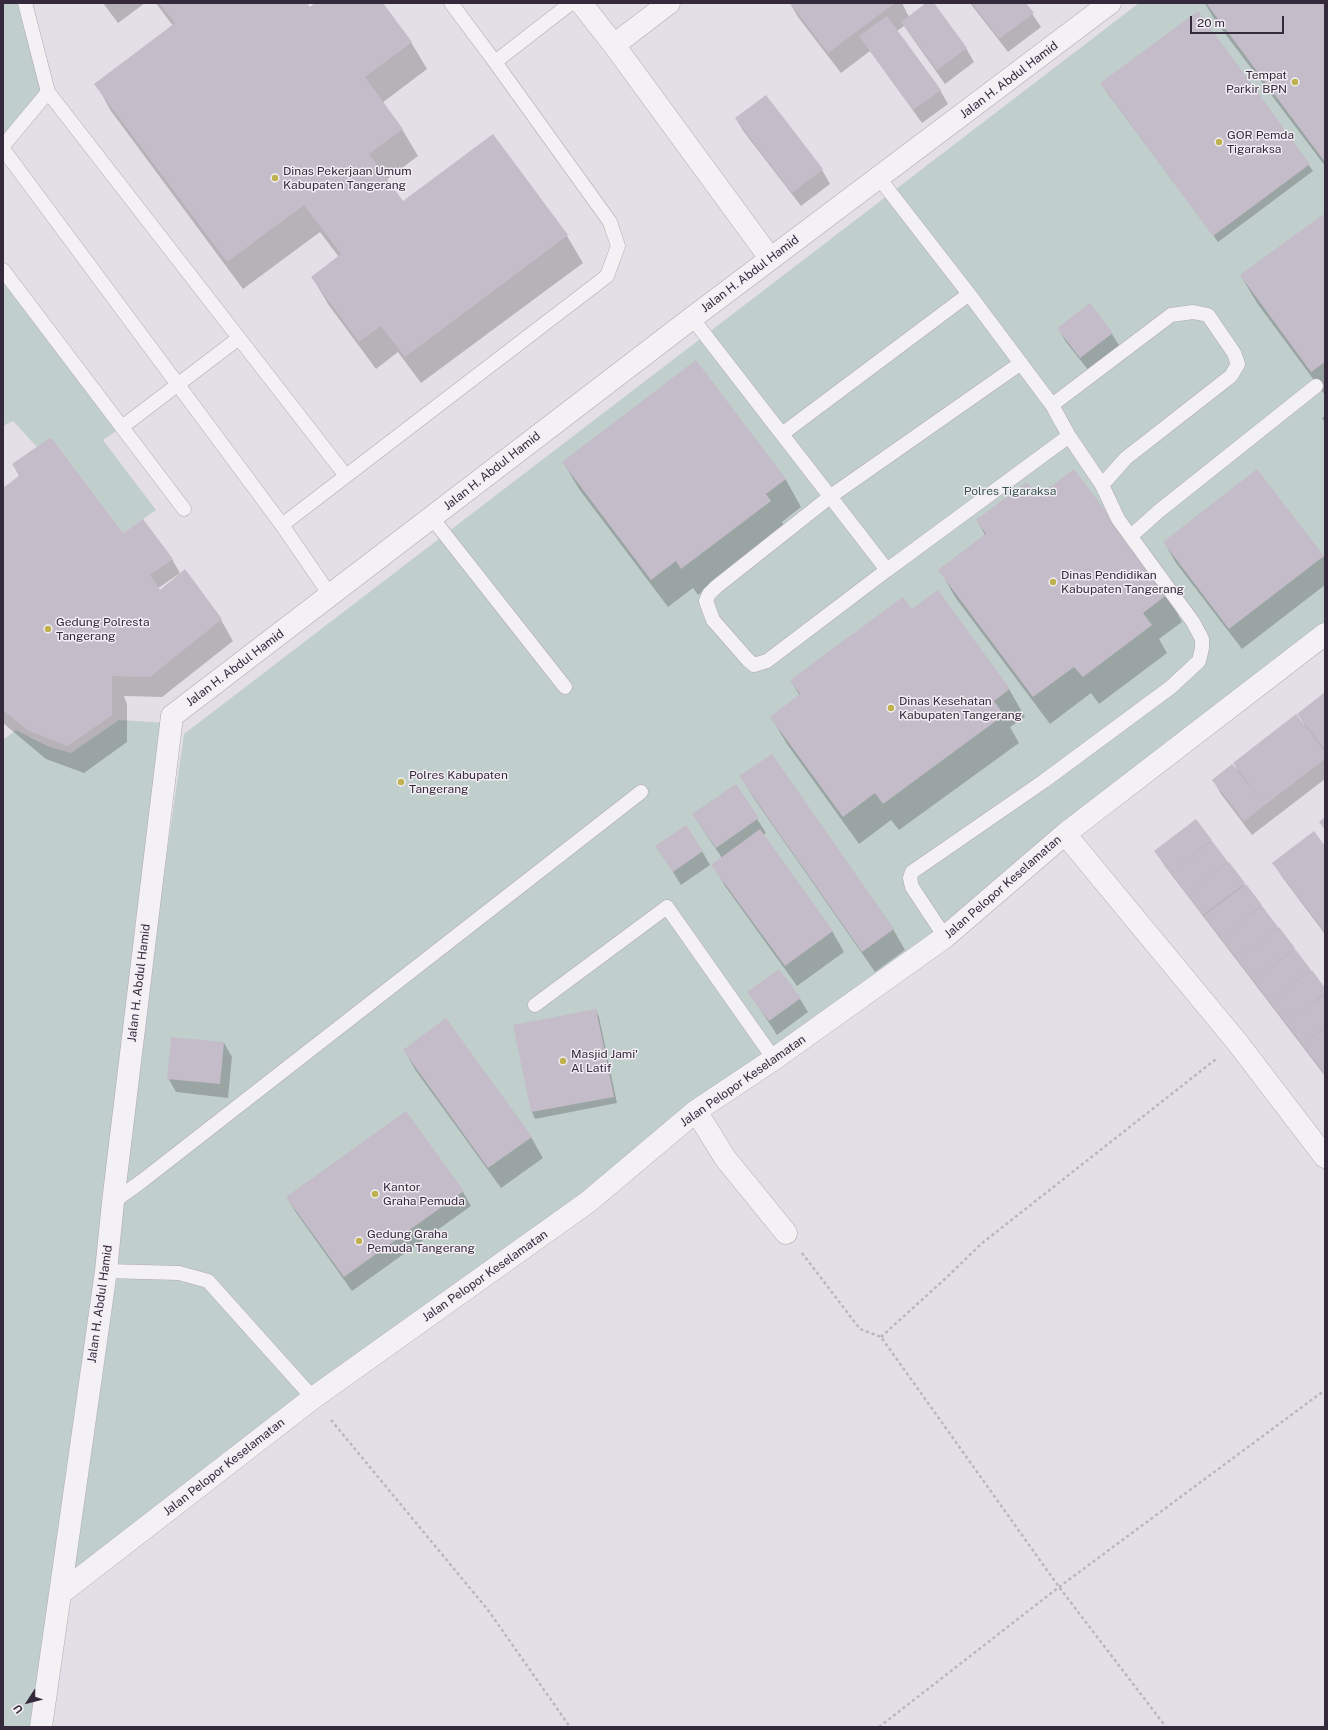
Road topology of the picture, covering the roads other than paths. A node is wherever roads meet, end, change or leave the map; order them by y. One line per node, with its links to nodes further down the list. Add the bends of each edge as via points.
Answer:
1 (25, 3): 9 (lane)
2 (451, 3): 8 (lane)
3 (571, 3): 8 (lane)
4 (581, 3): 7 (street)
5 (668, 3): 7 (street)
6 (1110, 3): 12 (street, Jalan H. Abdul Hamid)
7 (614, 45): 13 (street)
8 (495, 62): 25 (lane, via 610,222 618,246 607,276)
9 (48, 92): 10 (lane); 17 (lane)
10 (3, 146)
11 (3, 149): 19 (lane)
12 (879, 178): 13 (street, Jalan H. Abdul Hamid); 15 (lane)
13 (770, 258): 16 (street, Jalan H. Abdul Hamid)
14 (3, 270): 22 (lane)
15 (969, 294): 18 (lane); 23 (lane)
16 (692, 318): 23 (lane); 29 (street, Jalan H. Abdul Hamid)
17 (239, 338): 19 (lane); 25 (lane)
18 (1020, 363): 21 (lane); 27 (lane)
19 (178, 385): 22 (lane); 30 (lane)
20 (1316, 386): 31 (lane)
21 (1052, 405): 24 (lane); 26 (lane, via 1171,315 1193,312 1208,315 1234,353 1238,364 1231,376 1126,458)
22 (122, 427): 28 (lane)
23 (782, 434): 27 (lane)
24 (1069, 436): 26 (lane); 32 (lane)
25 (346, 476): 30 (lane)
26 (1102, 486): 31 (lane, via 1118,519)
27 (831, 496): 32 (lane); 32 (lane, via 709,594 706,601 713,620 754,665 767,661)
28 (184, 509)
29 (432, 518): 33 (street, Jalan H. Abdul Hamid); 35 (lane)
30 (282, 525): 33 (lane)
31 (1131, 536): 38 (lane, via 1202,639 1199,661 1171,687 1044,781 912,872 912,887)
32 (887, 570)
33 (330, 595): 43 (street, Jalan H. Abdul Hamid, via 172,716)
34 (1325, 634): 37 (street, Jalan Pelopor Keselamatan)
35 (565, 687)
36 (641, 792): 43 (lane)
37 (1065, 834): 38 (street, Jalan Pelopor Keselamatan); 42 (street, via 1237,1042)
38 (945, 938): 40 (street, Jalan Pelopor Keselamatan)
39 (535, 1005): 40 (lane, via 667,907)
40 (774, 1059): 41 (street, Jalan Pelopor Keselamatan)
41 (696, 1112): 44 (street, via 725,1158); 46 (street, Jalan Pelopor Keselamatan, via 588,1202)
42 (1325, 1157)
43 (113, 1202): 45 (street, Jalan H. Abdul Hamid)
44 (786, 1233)
45 (106, 1271): 46 (lane, via 179,1274 208,1281); 47 (street, Jalan H. Abdul Hamid)
46 (312, 1398): 47 (street, Jalan Pelopor Keselamatan)
47 (61, 1593): 48 (street, Jalan H. Abdul Hamid)
48 (41, 1727)

